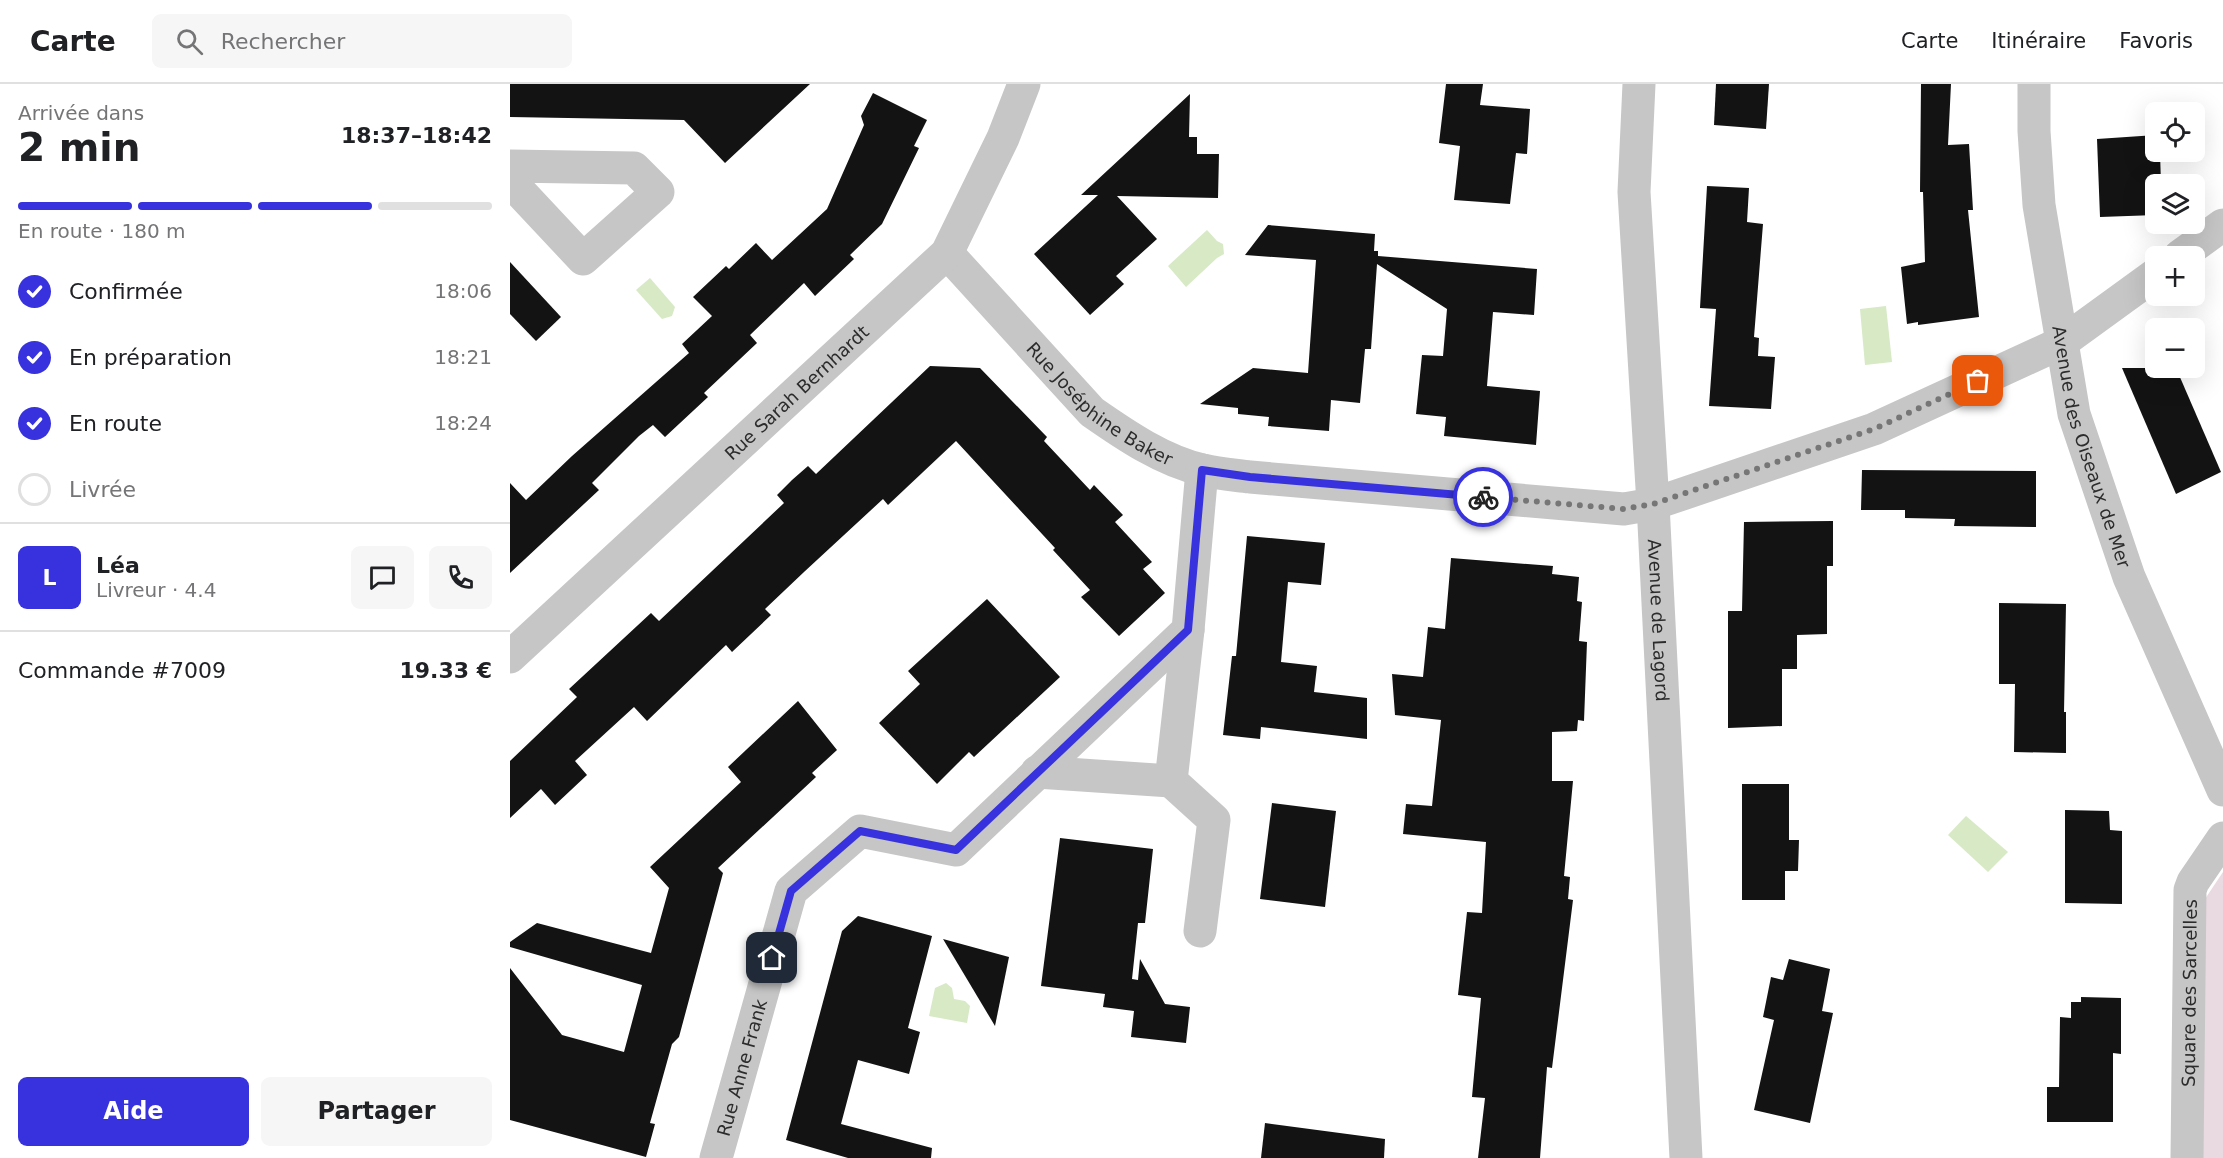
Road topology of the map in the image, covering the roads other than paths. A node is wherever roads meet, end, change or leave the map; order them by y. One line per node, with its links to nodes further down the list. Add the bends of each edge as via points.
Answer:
1 (1024, 84): 8 (street, Rue Sarah Bernhardt, via 1003,138)
2 (1639, 84): 12 (street, Avenue de Lagord, via 1634,192)
3 (2034, 84): 10 (street, Avenue des Oiseaux de Mer, via 2039,205)
4 (510, 166): 5 (street, via 634,168 658,192 583,260)
5 (510, 181)
6 (2223, 225): 7 (street)
7 (2194, 246)
8 (946, 253): 11 (street, Rue Joséphine Baker, via 1092,412 1162,454); 14 (street, Rue Sarah Bernhardt)
9 (2145, 282): 10 (street, Rue Joséphine Baker)
10 (2061, 343): 12 (street, Rue Joséphine Baker, via 1874,429); 15 (street, Avenue des Oiseaux de Mer, via 2074,414 2129,577)
11 (1202, 470): 12 (street, Rue Joséphine Baker, via 1624,509); 13 (street)
12 (1653, 504): 22 (street, Avenue de Lagord)
13 (1188, 630): 16 (street, Rue Anne Frank); 17 (street)
14 (510, 657)
15 (2214, 748): 18 (street, Avenue des Oiseaux de Mer)
16 (1037, 772): 17 (street); 21 (street, Rue Anne Frank, via 956,850 860,831 791,891)
17 (1171, 781): 20 (street, via 1214,820)
18 (2223, 790)
19 (2223, 838): 23 (street, Square des Sarcelles, via 2190,890)
20 (1200, 931)
21 (716, 1158)
22 (1686, 1158)
23 (2187, 1158)

